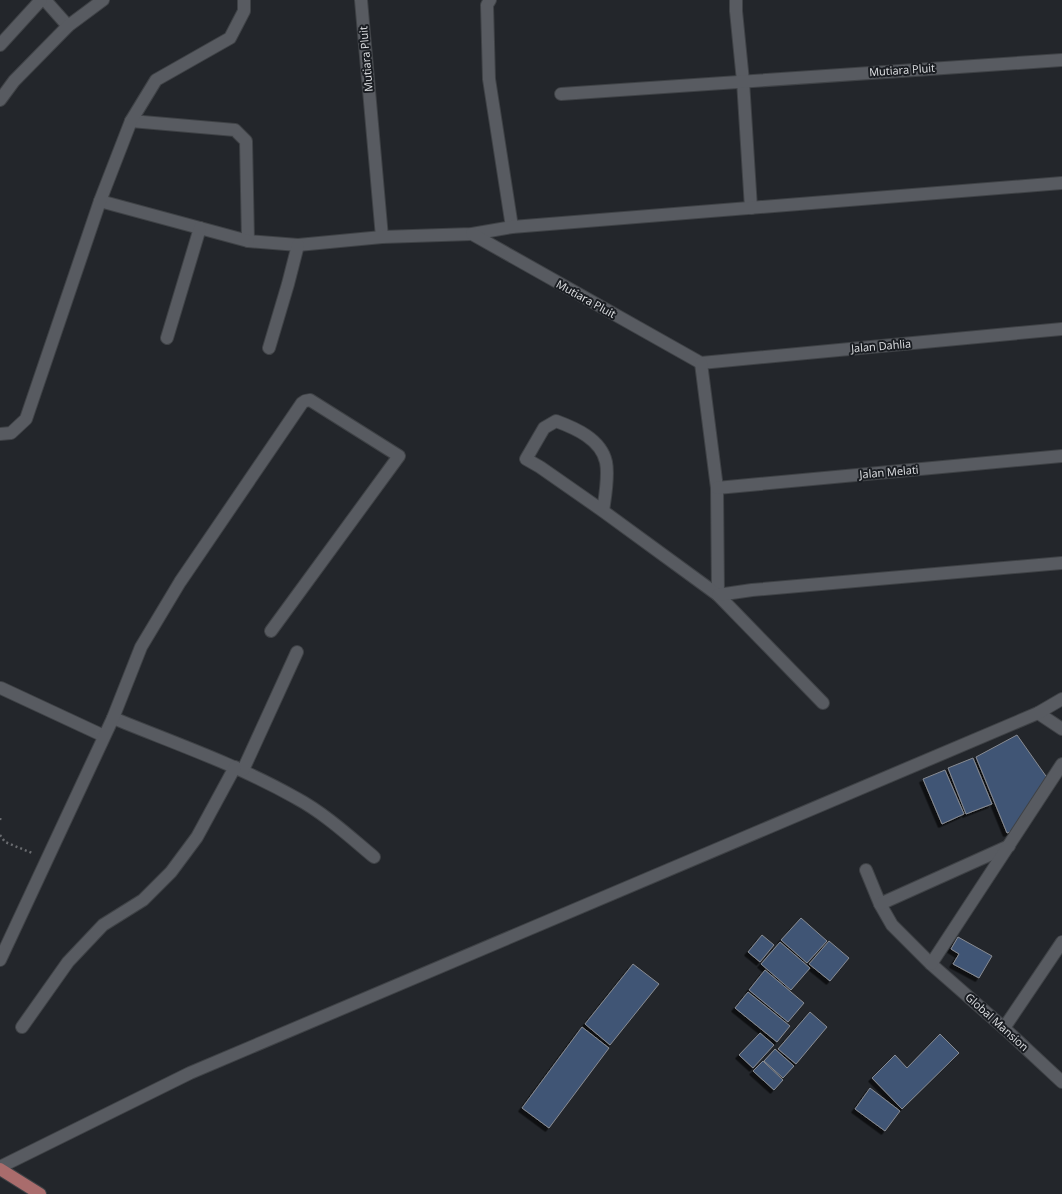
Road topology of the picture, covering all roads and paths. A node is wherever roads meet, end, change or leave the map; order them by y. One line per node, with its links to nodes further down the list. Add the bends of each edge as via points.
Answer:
1 (41, 0): 9 (street)
2 (45, 0): 8 (street)
3 (103, 0): 8 (street)
4 (244, 0): 14 (street, via 244,11 230,38 156,80)
5 (361, 0): 21 (street, Mutiara Pluit)
6 (490, 0): 18 (street, via 487,5 489,79)
7 (736, 0): 11 (street)
8 (68, 26): 13 (street, via 14,81)
9 (0, 45)
10 (1062, 60): 11 (street, Mutiara Pluit)
11 (743, 81): 12 (street, Mutiara Pluit); 17 (street)
12 (561, 94)
13 (0, 100)
14 (131, 121): 16 (street); 22 (street, via 234,130 246,141)
15 (1062, 183): 17 (street)
16 (100, 201): 19 (street); 28 (street, via 26,419 11,433)
17 (751, 208): 18 (street)
18 (512, 227): 20 (street)
19 (200, 228): 22 (street); 25 (street)
20 (472, 234): 21 (street); 27 (street, Mutiara Pluit)
21 (382, 237): 23 (street)
22 (248, 241): 23 (street)
23 (298, 245): 26 (street)
24 (1062, 329): 27 (street, Jalan Dahlia)
25 (167, 338)
26 (269, 348)
27 (701, 363): 30 (street)
28 (0, 434)
29 (1062, 456): 30 (street, Jalan Melati)
30 (717, 488): 33 (street)
31 (603, 511): 31 (street, via 526,459 544,428 556,421 577,429 598,446 606,461); 33 (street)
32 (1062, 563): 33 (street)
33 (718, 595): 38 (street)
34 (271, 631): 40 (street, via 399,456 310,400 302,403 180,582 141,646)
35 (298, 652): 44 (street)
36 (1, 688): 42 (street)
37 (1062, 699): 39 (street)
38 (823, 703)
39 (1038, 712): 41 (street); 59 (street, via 190,1073)
40 (113, 718): 42 (street); 44 (street)
41 (1062, 729)
42 (104, 736): 50 (street)
43 (1062, 764): 48 (street)
44 (239, 769): 49 (street, via 297,798); 56 (street, via 197,837 171,872 144,900 103,925 68,962)
45 (1, 816): 46 (path)
46 (0, 820)
47 (0, 835): 50 (path, via 6,842)
48 (1009, 846): 52 (street); 55 (street)
49 (374, 856)
50 (47, 860): 54 (street)
51 (866, 870): 52 (street, Global Mansion)
52 (880, 904): 55 (street, Global Mansion, via 892,925)
53 (1062, 942): 57 (street)
54 (0, 960)
55 (931, 964): 57 (street, Global Mansion)
56 (22, 1027)
57 (1004, 1028): 58 (street, Global Mansion)
58 (1062, 1082)
59 (0, 1168): 60 (main road)
60 (40, 1194)

